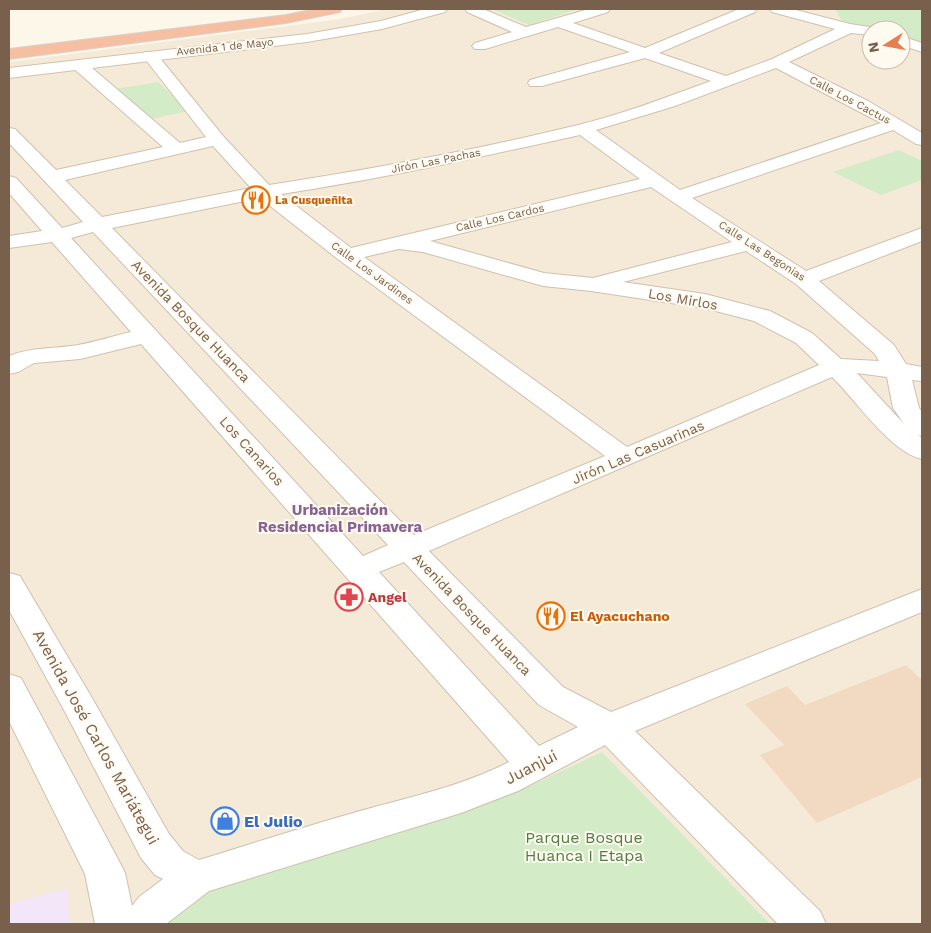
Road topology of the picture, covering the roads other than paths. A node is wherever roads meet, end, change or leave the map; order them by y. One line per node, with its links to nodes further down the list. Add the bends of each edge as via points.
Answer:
1 (335, 9): 13 (highway, via 286,19)
2 (440, 9): 14 (street, Avenida 1 de Mayo, via 382,25 307,38)
3 (472, 9): 10 (street)
4 (603, 9): 7 (street)
5 (750, 9): 12 (street)
6 (777, 9): 8 (street)
7 (560, 23): 10 (street); 12 (street)
8 (849, 28): 9 (street); 15 (street, Jirón Las Pachas)
9 (861, 30)
10 (527, 33): 11 (street)
11 (480, 46)
12 (645, 53): 18 (street); 19 (street)
13 (9, 54)
14 (150, 55): 16 (street, Avenida 1 de Mayo); 23 (street, Calle Los Jardines)
15 (777, 62): 18 (street, Jirón Las Pachas); 20 (street, Calle Los Cactus)
16 (79, 64): 17 (street, Avenida 1 de Mayo); 25 (street)
17 (9, 73)
18 (726, 81): 21 (street, Jirón Las Pachas)
19 (536, 83)
20 (895, 124): 24 (street, Calle Los Cactus); 30 (street)
21 (583, 129): 27 (street, Calle Las Begonias); 29 (street, Jirón Las Pachas, via 437,161)
22 (9, 133): 26 (street, Avenida Bosque Huanca)
23 (217, 140): 25 (street); 29 (street, Calle Los Jardines)
24 (922, 140)
25 (176, 149): 26 (street)
26 (52, 177): 31 (street, Avenida Bosque Huanca)
27 (654, 181): 30 (street, Calle Las Begonias); 35 (street, Calle Los Cardos)
28 (9, 182): 33 (street, Los Canarios)
29 (264, 191): 31 (street, Jirón Las Pachas); 37 (street, Calle Los Jardines)
30 (677, 197): 36 (street, Calle Las Begonias)
31 (99, 224): 33 (street, Jirón Las Pachas); 41 (street, Avenida Bosque Huanca)
32 (922, 234): 38 (street)
33 (58, 235): 34 (street, Jirón Las Pachas); 40 (street, Los Canarios)
34 (9, 242)
35 (396, 242): 37 (street, Calle Los Cardos); 39 (street, Los Mirlos, via 425,246 543,279)
36 (750, 243): 38 (street, Calle Las Begonias); 39 (street)
37 (346, 254): 48 (street, Calle Los Jardines)
38 (804, 278): 45 (street, Calle Las Begonias)
39 (591, 284): 44 (street, Los Mirlos, via 705,301 762,316 804,338)
40 (148, 335): 42 (street, Los Canarios); 43 (street, via 77,353 35,354)
41 (215, 346): 42 (street); 49 (street, Avenida Bosque Huanca)
42 (170, 359): 50 (street, Los Canarios)
43 (9, 366)
44 (836, 366): 45 (street, Jirón Las Casuarinas, via 863,366); 47 (street, Los Mirlos, via 888,424); 48 (street, Jirón Las Casuarinas)
45 (910, 373): 46 (street, Calle Las Begonias, via 906,408)
46 (922, 428)
47 (922, 451)
48 (625, 458): 49 (street, Jirón Las Casuarinas)
49 (409, 548): 50 (street, Jirón Las Casuarinas); 54 (street, Avenida Bosque Huanca, via 551,696)
50 (359, 569): 55 (street, Los Canarios)
51 (9, 583): 56 (street, Avenida José Carlos Mariátegui, via 155,846 169,862)
52 (922, 600): 54 (street, Juanjui)
53 (9, 686): 57 (street, via 105,873)
54 (609, 727): 55 (street, Juanjui); 59 (street, Avenida Bosque Huanca)
55 (535, 766): 56 (street, Juanjui, via 448,802)
56 (196, 878): 58 (street, Juanjui, via 153,910)
57 (115, 924)
58 (142, 924)
59 (805, 924)

